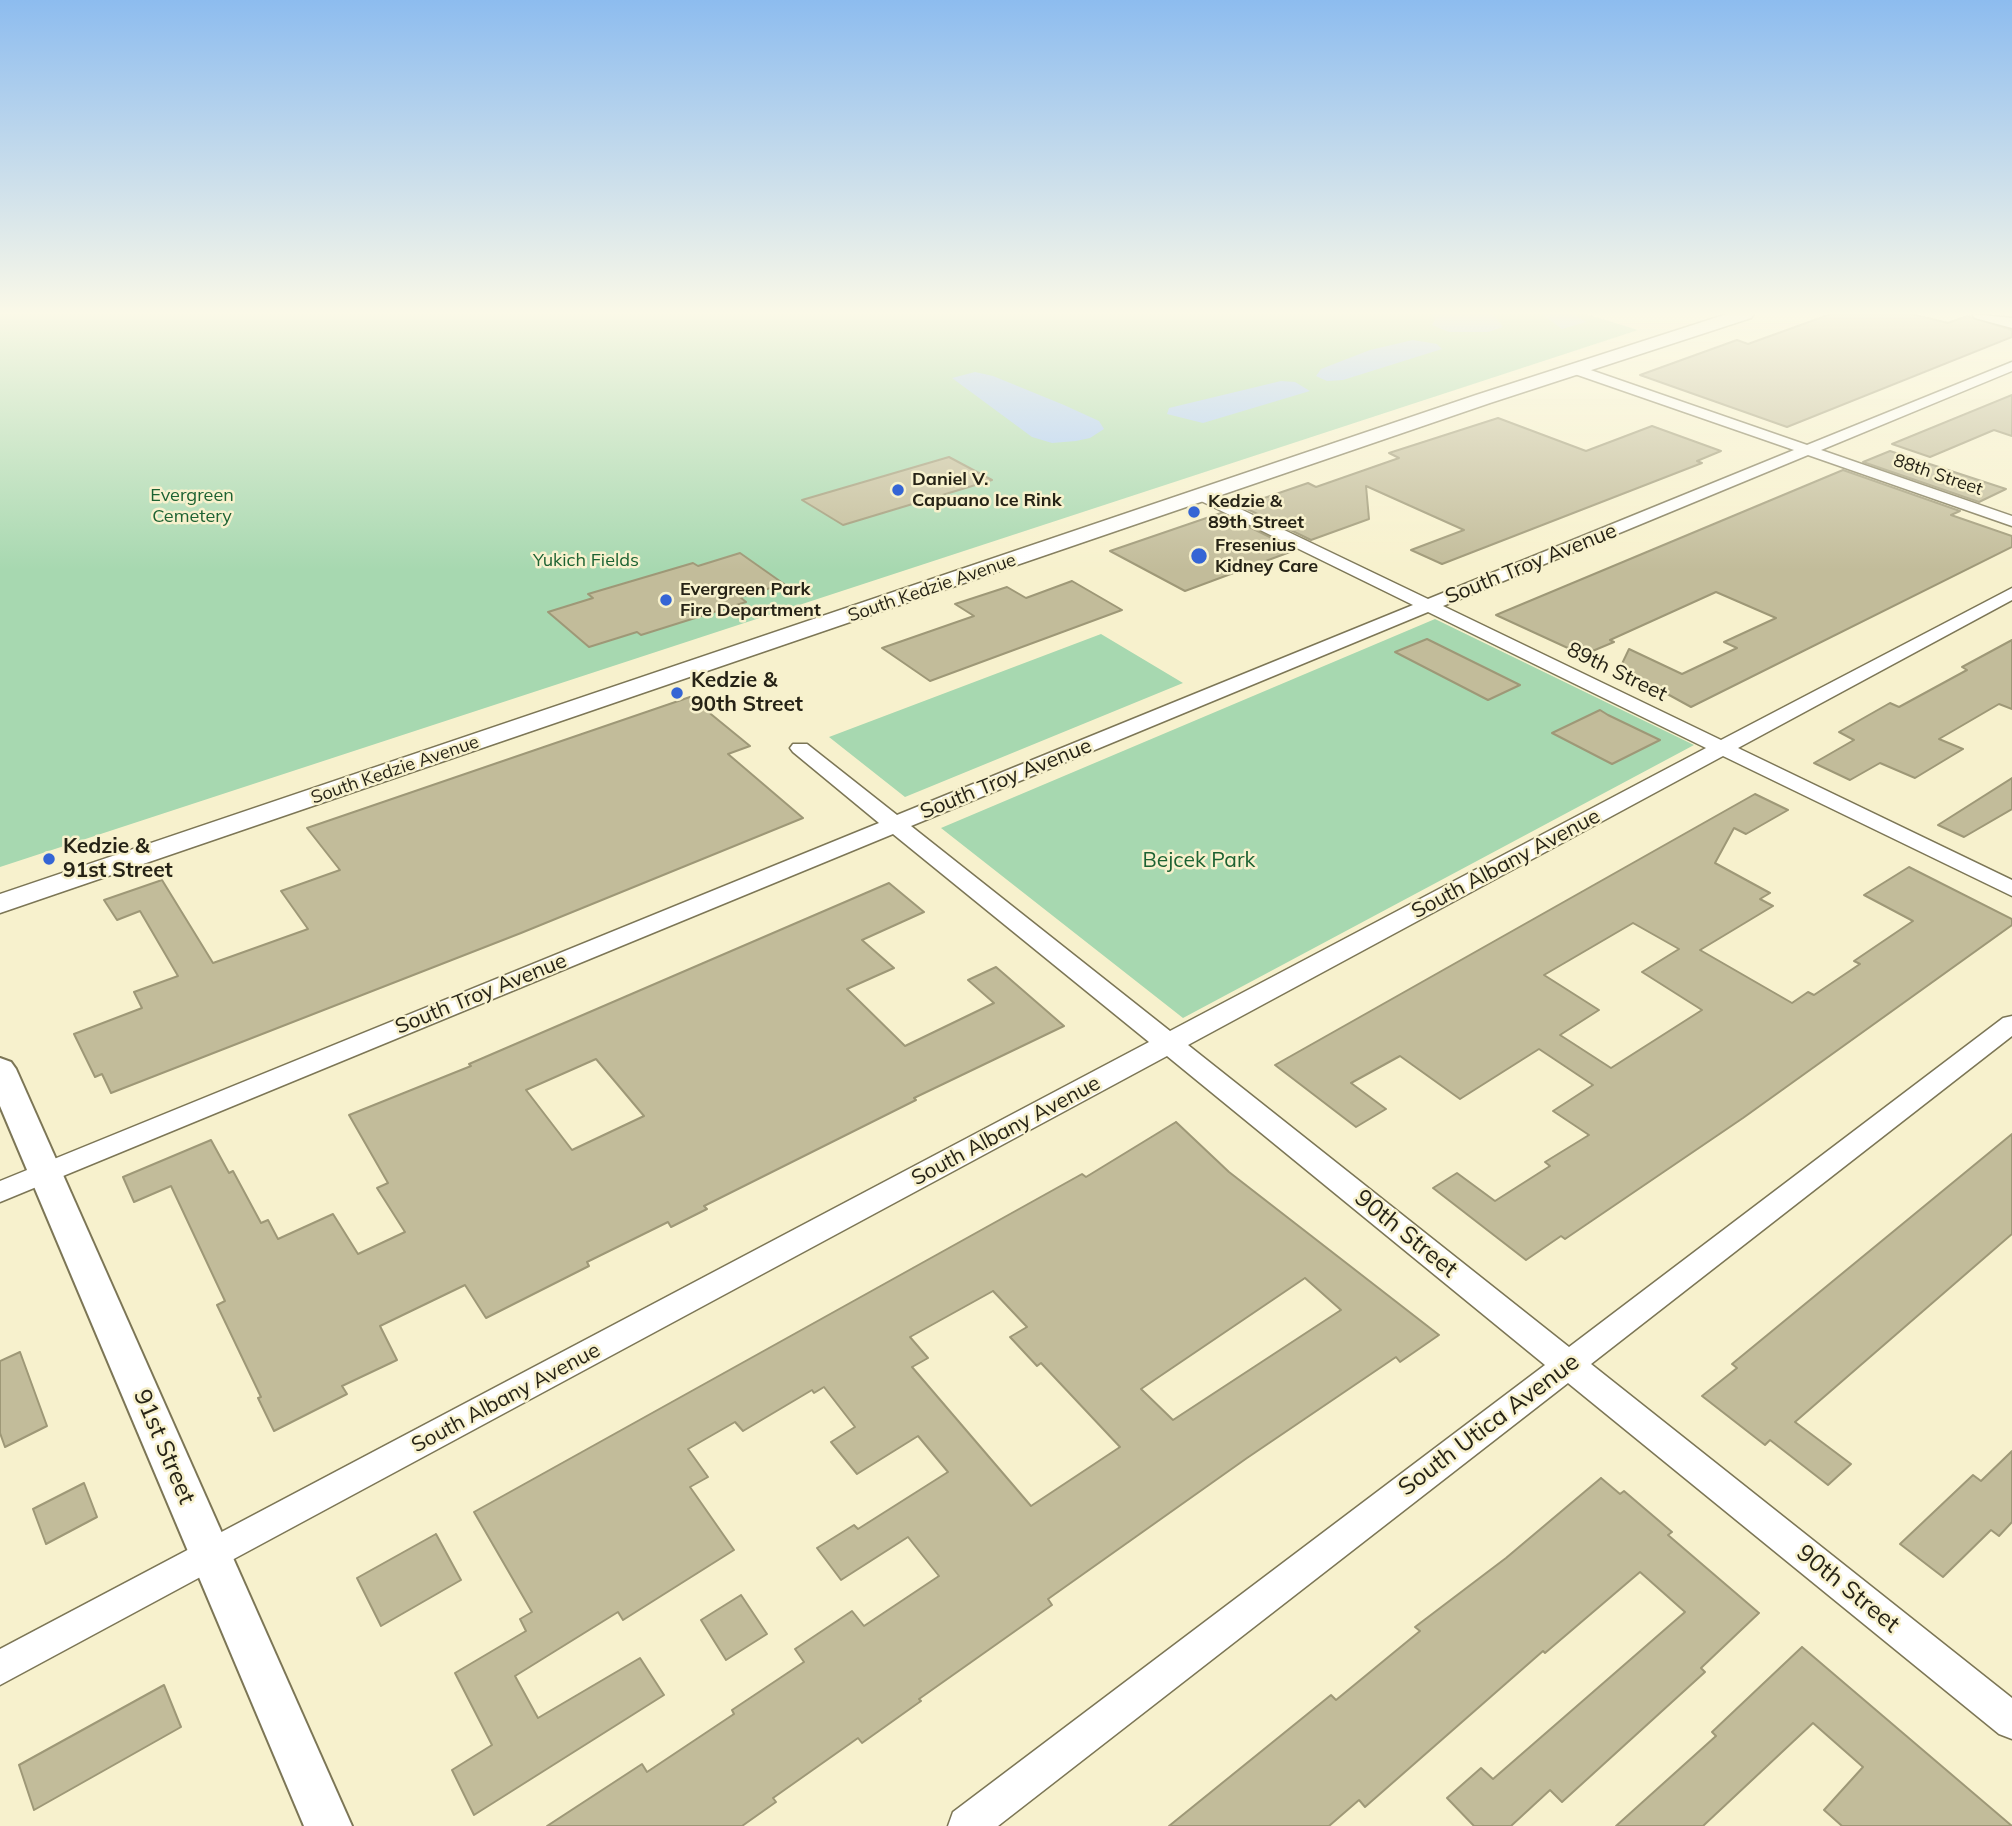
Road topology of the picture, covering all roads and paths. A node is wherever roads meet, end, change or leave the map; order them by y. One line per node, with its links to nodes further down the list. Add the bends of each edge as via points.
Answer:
1 (1486, 399): 5 (main road, South Kedzie Avenue)
2 (1661, 399): 4 (street, 88th Street)
3 (1931, 399): 4 (street, South Troy Avenue)
4 (1807, 450): 6 (street, 88th Street); 8 (street, South Troy Avenue)
5 (1202, 496): 8 (street, 89th Street); 13 (main road, South Kedzie Avenue)
6 (2012, 521)
7 (2012, 593): 10 (street, South Albany Avenue)
8 (1428, 606): 10 (street, 89th Street); 11 (street, South Troy Avenue)
9 (800, 748): 11 (street, 90th Street)
10 (1722, 748): 12 (street, 89th Street); 15 (street, South Albany Avenue)
11 (896, 824): 15 (street, 90th Street); 17 (street, South Troy Avenue)
12 (2012, 890)
13 (0, 904)
14 (2012, 1024): 19 (street, South Utica Avenue)
15 (1169, 1044): 19 (street, 90th Street); 20 (street, South Albany Avenue)
16 (0, 1069): 17 (street, 91st Street)
17 (45, 1173): 18 (street, South Troy Avenue); 20 (street, 91st Street)
18 (0, 1192)
19 (1569, 1364): 22 (street, 90th Street); 24 (street, South Utica Avenue)
20 (211, 1555): 21 (street, South Albany Avenue); 23 (street, 91st Street)
21 (0, 1668)
22 (2012, 1721)
23 (328, 1826)
24 (967, 1826)

